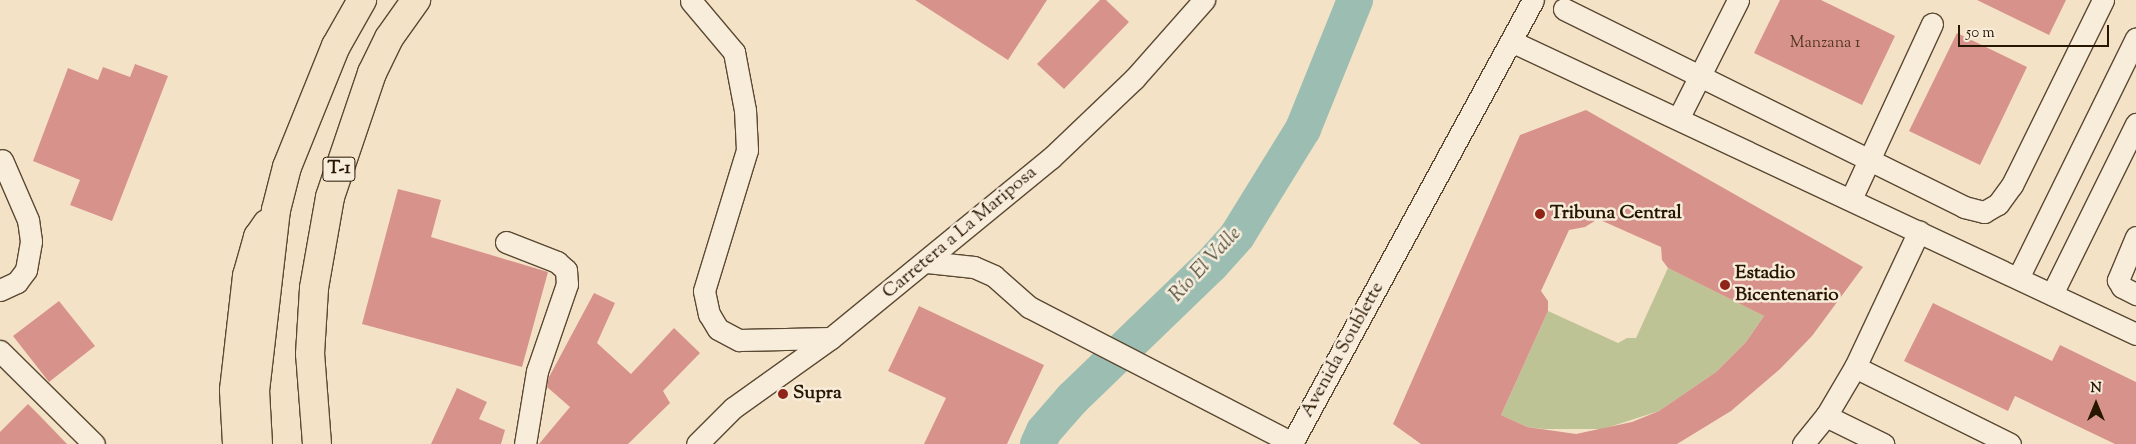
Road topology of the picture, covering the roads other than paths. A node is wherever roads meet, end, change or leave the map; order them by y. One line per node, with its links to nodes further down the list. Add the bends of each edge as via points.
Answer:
1 (362, 0): 18 (highway, T-1, via 336,46 288,167)
2 (416, 0): 36 (highway, T-1, via 390,38 372,73 330,197 314,288 310,354)
3 (1204, 0): 22 (street, Carretera a La Mariposa, via 1134,79 1065,145)
4 (1533, 0): 11 (street, Avenida Soublette)
5 (1738, 0): 12 (street)
6 (2103, 0): 16 (street, via 2012,184 1998,204 1984,212 1964,207)
7 (691, 1): 28 (street, via 734,52 745,110 747,150 704,291 709,314 718,329 739,340)
8 (1564, 9): 12 (street)
9 (1932, 24): 16 (street)
10 (2136, 38): 23 (street)
11 (1513, 42): 13 (street); 32 (street, Avenida Soublette)
12 (1700, 76): 13 (street); 16 (street)
13 (1678, 119): 17 (street)
14 (2136, 124): 25 (street)
15 (2, 160): 24 (street, via 28,220 31,241 26,270 17,282)
16 (1868, 160): 17 (street)
17 (1850, 199): 19 (street)
18 (276, 210): 34 (highway, via 258,237 247,276 234,390); 35 (highway, T-1, via 255,391)
19 (1919, 231): 23 (street); 30 (street)
20 (2136, 238): 26 (street, via 2118,280 2122,287)
21 (506, 242): 37 (street, via 557,262 566,270 567,284 537,371)
22 (927, 262): 28 (street, Carretera a La Mariposa); 32 (street, Avenida Soublette, via 974,267 994,276 1029,307)
23 (2018, 278): 25 (street)
24 (0, 290)
25 (2052, 294): 27 (street)
26 (2136, 294)
27 (2136, 334)
28 (831, 338): 38 (street, Carretera a La Mariposa, via 733,408)
29 (0, 351): 33 (street)
30 (1855, 368): 31 (street); 41 (street)
31 (1826, 416): 39 (street); 40 (street)
32 (1293, 443)
33 (94, 444)
34 (237, 444)
35 (258, 444)
36 (317, 444)
37 (525, 444)
38 (697, 444)
39 (1804, 444)
40 (1883, 444)
41 (2010, 444)

